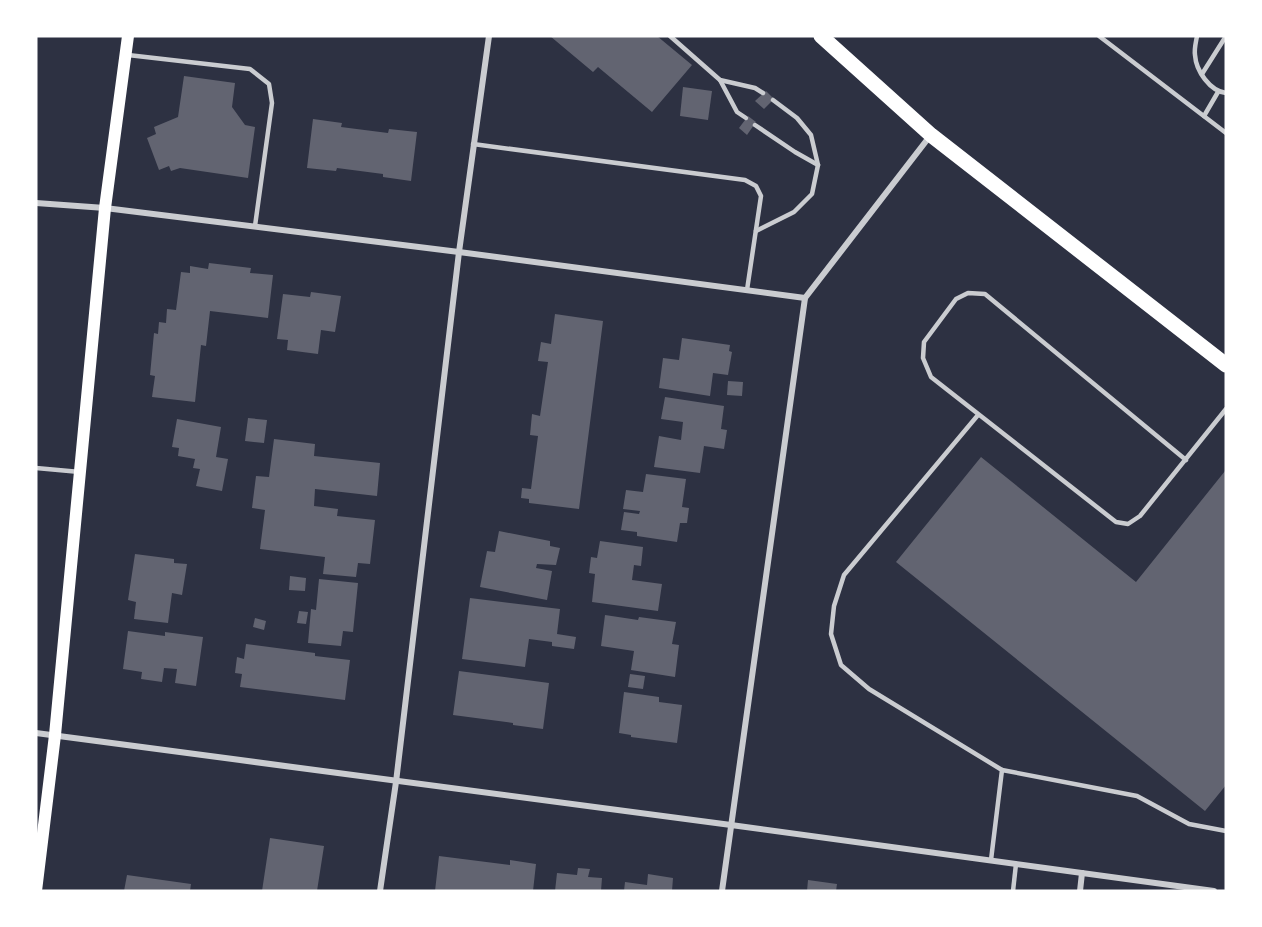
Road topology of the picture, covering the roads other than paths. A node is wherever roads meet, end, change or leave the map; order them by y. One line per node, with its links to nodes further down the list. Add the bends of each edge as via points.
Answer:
1 (128, 36): 8 (main road)
2 (489, 36): 20 (street)
3 (670, 36): 10 (lane)
4 (821, 36): 19 (main road)
5 (1099, 36): 15 (lane)
6 (1197, 36): 9 (lane, via 1195,56)
7 (1226, 36): 9 (lane)
8 (125, 54): 23 (main road); 24 (lane, via 250,69 269,84 272,103)
9 (1202, 74): 11 (lane)
10 (720, 80): 12 (lane); 16 (lane, via 737,112)
11 (1218, 92): 13 (lane); 15 (lane)
12 (763, 93)
13 (1226, 93)
14 (773, 100): 21 (lane, via 797,118 811,135)
15 (1204, 116): 18 (lane)
16 (746, 118)
17 (755, 125): 21 (lane)
18 (1226, 132)
19 (931, 135): 28 (street); 29 (main road)
20 (474, 144): 25 (lane, via 745,180 756,186 761,196); 26 (street)
21 (818, 165): 25 (lane, via 812,194 794,212)
22 (36, 203): 23 (street)
23 (105, 208): 24 (street); 34 (main road)
24 (255, 226): 26 (street)
25 (756, 231): 27 (lane)
26 (459, 252): 27 (street); 38 (street)
27 (747, 290): 28 (street)
28 (805, 298): 39 (street)
29 (1226, 365)
30 (1226, 409): 32 (lane)
31 (978, 415): 32 (lane, via 1116,522 1128,524 1140,516); 32 (lane, via 931,377 923,358 924,342 956,299 968,293 985,294); 37 (lane, via 844,574 831,634 841,665 869,689)
32 (1186, 459)
33 (36, 468): 34 (lane)
34 (80, 472): 36 (main road)
35 (36, 733): 36 (street)
36 (55, 735): 38 (street); 44 (main road)
37 (1002, 770): 40 (lane, via 1137,795 1189,824); 41 (lane)
38 (396, 782): 39 (street); 45 (street)
39 (731, 825): 41 (street); 46 (street)
40 (1226, 831)
41 (991, 860): 42 (street)
42 (1016, 864): 43 (street); 47 (lane)
43 (1082, 873): 48 (street); 49 (street)
44 (36, 891)
45 (380, 891)
46 (722, 891)
47 (1013, 891)
48 (1080, 891)
49 (1214, 891)

